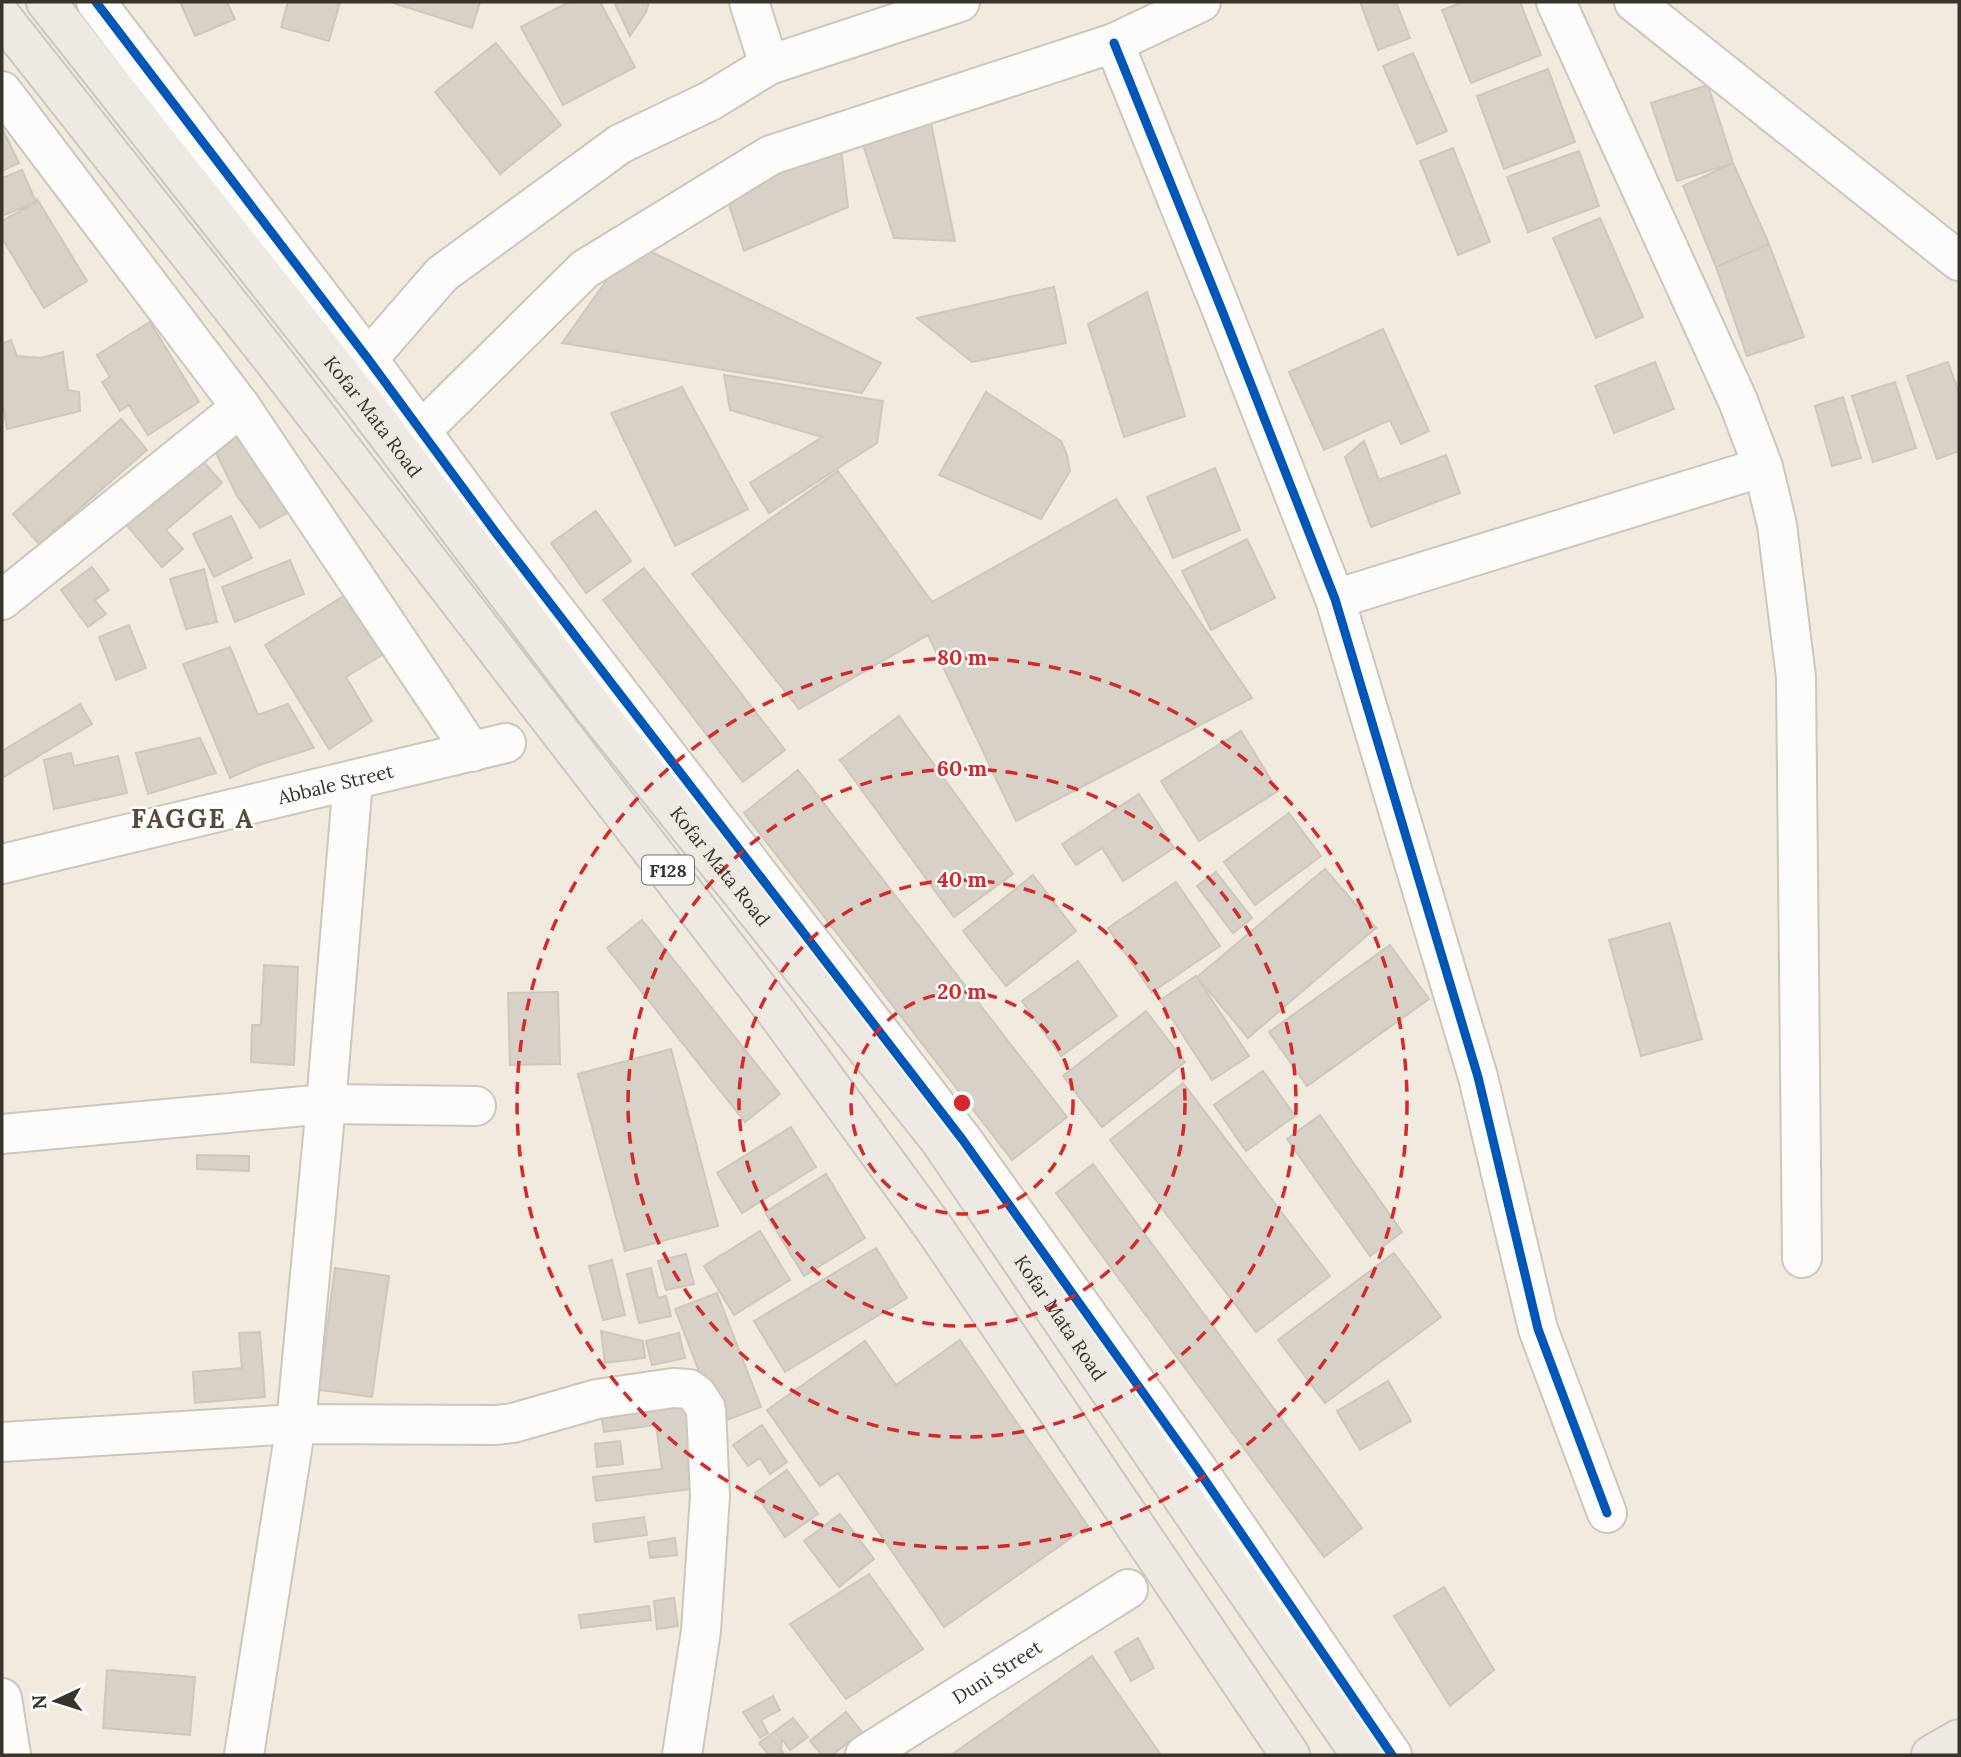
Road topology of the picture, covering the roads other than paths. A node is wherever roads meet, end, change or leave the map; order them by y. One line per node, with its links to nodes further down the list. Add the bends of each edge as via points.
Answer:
1 (46, 2): 36 (main road, Kofar Mata Road / F128, via 366,406 592,706 939,1139)
2 (96, 2): 13 (street)
3 (749, 2): 10 (street)
4 (960, 2): 10 (street)
5 (1201, 2): 9 (street)
6 (1556, 2): 16 (street, via 1738,401)
7 (1634, 2): 12 (street)
8 (2, 17): 35 (main road, F128, via 777,1013 934,1228)
9 (1114, 43): 15 (street, via 771,155 585,269); 17 (street)
10 (769, 65): 13 (street, via 620,144 442,274)
11 (2, 91): 14 (street)
12 (1959, 261)
13 (368, 359): 15 (street)
14 (241, 407): 18 (street); 19 (street, Abbale Street, via 489,747)
15 (421, 431): 37 (street, via 962,1139 1196,1467)
16 (1763, 467): 17 (street); 24 (street, via 1777,525 1796,677)
17 (1335, 599): 27 (street, via 1478,1077 1538,1329)
18 (2, 600)
19 (353, 780): 20 (street, Abbale Street); 21 (street)
20 (2, 864)
21 (326, 1104): 22 (street); 23 (street); 25 (street)
22 (476, 1106)
23 (2, 1134)
24 (1802, 1258)
25 (296, 1424): 26 (street); 32 (street); 33 (street, via 496,1425 597,1399 673,1388 690,1389 697,1395 706,1409 710,1496 701,1631)
26 (2, 1442)
27 (1607, 1513)
28 (1128, 1589): 34 (street, Duni Street)
29 (2, 1698): 31 (street)
30 (1959, 1739): 38 (main road)
31 (11, 1755)
32 (244, 1755)
33 (682, 1755)
34 (865, 1755)
35 (1290, 1755)
36 (1361, 1755)
37 (1392, 1755)
38 (1931, 1755)

